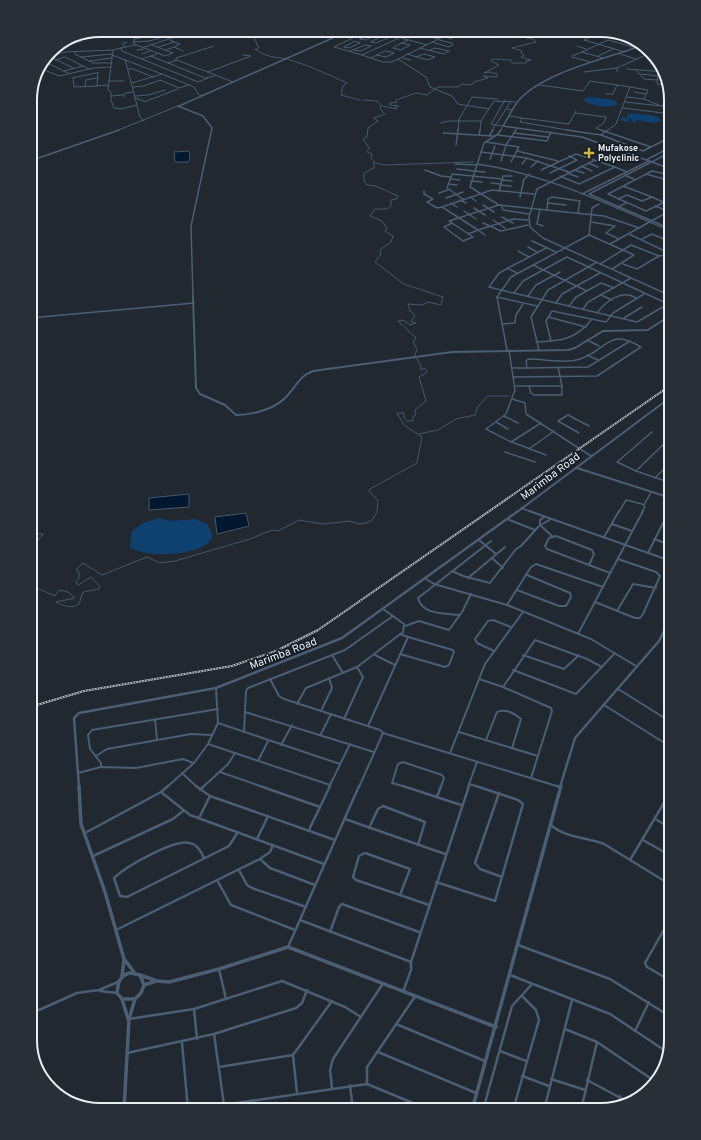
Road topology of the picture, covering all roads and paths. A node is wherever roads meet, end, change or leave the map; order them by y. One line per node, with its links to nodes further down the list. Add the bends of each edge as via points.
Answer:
1 (144, 37): 17 (street)
2 (162, 37): 26 (street)
3 (176, 37): 22 (street)
4 (335, 37): 125 (street)
5 (355, 37): 53 (street, via 334,47)
6 (364, 37): 7 (street, via 360,39)
7 (373, 37)
8 (381, 37): 9 (street, via 372,42 388,38)
9 (386, 37)
10 (431, 37): 18 (street)
11 (442, 37): 18 (street)
12 (447, 37): 19 (street)
13 (486, 37): 14 (street, via 494,39)
14 (501, 37)
15 (590, 37): 31 (street, via 584,40)
16 (399, 38): 23 (street); 68 (street)
17 (134, 39): 26 (street)
18 (438, 39): 28 (street); 28 (street, via 453,45 449,47)
19 (452, 39)
20 (619, 39): 24 (street)
21 (80, 40): 33 (street, via 82,41)
22 (168, 40): 27 (street); 35 (street)
23 (408, 40): 30 (street); 36 (street)
24 (614, 41): 31 (street, via 607,40); 32 (street)
25 (127, 42): 39 (street, via 122,44)
26 (133, 42): 34 (street)
27 (174, 42): 40 (street); 41 (street, via 180,44)
28 (432, 42): 36 (street)
29 (627, 42): 32 (street)
30 (402, 43): 30 (street, via 396,46 393,48 401,50 410,45)
31 (598, 44): 48 (street); 49 (street)
32 (623, 44): 46 (street)
33 (69, 45)
34 (136, 45): 39 (street); 43 (street)
35 (152, 45): 40 (street); 43 (street)
36 (427, 45): 45 (street)
37 (214, 46): 85 (street)
38 (577, 46): 48 (street)
39 (126, 47): 42 (street)
40 (159, 47): 52 (street)
41 (174, 47): 52 (street); 56 (street)
42 (121, 48): 55 (street); 81 (street, via 122,51)
43 (144, 48): 50 (street); 51 (street)
44 (349, 48): 44 (street, via 360,43 355,41 344,46); 53 (street)
45 (420, 48): 57 (street); 64 (street)
46 (635, 48)
47 (637, 48): 61 (street)
48 (587, 49): 60 (street)
49 (614, 49): 61 (street); 73 (street)
50 (137, 50)
51 (151, 50): 62 (street); 63 (street)
52 (165, 50): 62 (street, via 173,53 166,56)
53 (344, 50): 59 (street)
54 (354, 50): 54 (street, via 366,44 372,46 362,51); 59 (street)
55 (113, 51): 58 (street); 66 (street)
56 (182, 51)
57 (429, 51): 57 (street, via 443,54 449,51 436,48)
58 (75, 52): 71 (street); 74 (street)
59 (350, 52): 68 (street)
60 (582, 52): 73 (street); 90 (street, via 572,56)
61 (625, 52): 65 (street)
62 (159, 53): 72 (street)
63 (142, 54)
64 (407, 54): 75 (street); 78 (street)
65 (620, 54): 79 (street); 87 (street)
66 (112, 55): 74 (street); 76 (street); 80 (street)
67 (243, 55): 109 (street, via 251,56)
68 (362, 55): 77 (street)
69 (377, 55): 69 (street, via 386,51 394,53 386,57); 77 (street)
70 (645, 55): 87 (street)
71 (56, 56)
72 (151, 56): 81 (street); 92 (street)
73 (597, 56): 79 (street)
74 (80, 57): 84 (street)
75 (417, 57): 75 (street, via 428,60 435,57 424,54)
76 (112, 58): 88 (street); 91 (street)
77 (370, 58): 82 (street, via 387,62)
78 (401, 58): 82 (street); 86 (street)
79 (604, 58): 90 (street)
80 (125, 59): 101 (street); 102 (street)
81 (141, 59): 95 (street)
82 (398, 59): 161 (street, via 426,77 428,84 433,88 452,96 458,104)
83 (55, 60): 89 (street, via 65,57); 98 (street)
84 (85, 60): 88 (street); 89 (street)
85 (176, 60): 92 (street); 96 (street)
86 (411, 60)
87 (637, 60): 99 (street)
88 (88, 61): 91 (street, via 94,64)
89 (76, 62): 94 (street)
90 (590, 62): 129 (street)
91 (112, 63): 97 (street)
92 (167, 63): 105 (street)
93 (49, 64): 107 (street)
94 (83, 66): 98 (street); 100 (street)
95 (159, 66): 102 (street); 121 (street, via 198,82)
96 (192, 66): 105 (street); 109 (street)
97 (111, 67): 100 (street); 123 (street)
98 (73, 68): 107 (street)
99 (617, 68): 110 (street); 111 (street)
100 (90, 69): 108 (street)
101 (128, 69): 119 (street); 126 (street)
102 (151, 69): 114 (street)
103 (627, 69): 106 (street)
104 (44, 70): 113 (street, via 59,76)
105 (184, 70): 121 (street)
106 (636, 70): 112 (street); 115 (street)
107 (63, 71): 113 (street)
108 (81, 71): 113 (street); 116 (street)
109 (207, 72): 117 (street)
110 (584, 72)
111 (617, 72)
112 (658, 72): 118 (street)
113 (69, 74)
114 (162, 74): 119 (street); 128 (street)
115 (639, 74): 118 (street); 122 (street, via 645,79)
116 (85, 75): 120 (street, via 98,72); 131 (street, via 73,78 74,87)
117 (215, 76): 121 (street); 125 (street)
118 (658, 76): 122 (street)
119 (154, 77): 126 (street)
120 (97, 78): 131 (street, via 86,80); 132 (street)
121 (208, 78)
122 (657, 80): 127 (street, via 657,84)
123 (109, 81): 124 (street); 133 (street)
124 (124, 82)
125 (232, 82): 146 (street)
126 (132, 83): 134 (street)
127 (662, 84)
128 (188, 85): 137 (street); 146 (street, via 194,87)
129 (539, 85): 130 (street, via 584,91 590,81); 154 (street)
130 (617, 85): 135 (street); 142 (street, via 613,94)
131 (85, 86): 132 (street)
132 (97, 86): 133 (street)
133 (108, 86): 145 (street)
134 (133, 87): 137 (street, via 161,80); 140 (street)
135 (630, 87): 143 (street, via 646,89); 148 (street)
136 (162, 88): 138 (street)
137 (179, 88): 139 (street)
138 (165, 90): 139 (street); 147 (street)
139 (171, 91): 147 (street, via 145,102)
140 (134, 92): 144 (street); 147 (street)
141 (634, 92): 143 (street)
142 (606, 94)
143 (646, 94): 150 (street)
144 (123, 95): 145 (street); 149 (street)
145 (111, 96): 158 (street, via 116,109)
146 (202, 96): 160 (street)
147 (135, 97): 158 (street)
148 (627, 97): 150 (street); 155 (street)
149 (124, 98)
150 (643, 99): 162 (street)
151 (498, 100): 152 (street); 161 (street, via 473,97); 165 (street, via 494,101)
152 (505, 100): 153 (street); 179 (street, via 491,124)
153 (511, 101): 154 (street); 156 (street)
154 (517, 102): 159 (street)
155 (625, 102): 162 (street); 164 (street)
156 (509, 104): 159 (street); 166 (street)
157 (664, 104): 162 (street)
158 (138, 105): 173 (street, via 140,117)
159 (516, 105): 167 (street)
160 (178, 106): 173 (street); 386 (street, via 203,116 212,128 192,226)
161 (468, 106): 165 (street); 174 (street)
162 (660, 106): 163 (street)
163 (664, 106)
164 (622, 108): 169 (street); 183 (street, via 616,124)
165 (489, 109): 175 (street)
166 (506, 109): 167 (street); 168 (street)
167 (513, 110): 170 (street)
168 (504, 113): 170 (street); 172 (street)
169 (664, 113)
170 (510, 115): 171 (street); 176 (street)
171 (522, 118): 178 (street); 182 (street, via 521,123)
172 (499, 120): 176 (street); 179 (street)
173 (144, 121): 212 (street)
174 (458, 121): 175 (street); 177 (street); 188 (street)
175 (481, 121): 189 (street)
176 (506, 121): 180 (street)
177 (441, 124)
178 (569, 124): 182 (street); 183 (street, via 575,112 606,117 604,123 596,128)
179 (496, 125): 180 (street); 192 (street)
180 (503, 126): 181 (street); 190 (street)
181 (516, 128): 184 (street); 187 (street)
182 (567, 129): 185 (street)
183 (606, 131): 191 (street); 202 (street)
184 (551, 132): 195 (street); 196 (street)
185 (587, 132): 191 (street); 196 (street)
186 (443, 133): 188 (street)
187 (514, 133): 194 (street); 195 (street)
188 (457, 134): 189 (street); 199 (street)
189 (480, 135): 192 (street)
190 (496, 135): 193 (street); 194 (street)
191 (600, 135): 202 (street, via 642,151)
192 (489, 136): 193 (street)
193 (494, 136): 198 (street)
194 (511, 137): 195 (street, via 543,142); 200 (street)
195 (548, 137)
196 (582, 137): 215 (street)
197 (664, 141): 202 (street)
198 (485, 142): 200 (street); 205 (street)
199 (456, 144)
200 (506, 145): 203 (street, via 518,147); 207 (street)
201 (495, 146): 206 (street)
202 (651, 147)
203 (516, 151): 209 (street); 218 (street)
204 (664, 151): 215 (street)
205 (481, 152): 206 (street); 224 (street)
206 (492, 153): 207 (street); 213 (street)
207 (503, 154): 209 (street); 216 (street)
208 (664, 155): 219 (street)
209 (514, 156): 211 (street); 220 (street)
210 (569, 156): 214 (street, via 577,154); 218 (street); 231 (street, via 577,160)
211 (527, 158): 217 (street); 223 (street)
212 (37, 159)
213 (490, 159)
214 (594, 160): 221 (street); 230 (street)
215 (646, 160): 219 (street)
216 (501, 161)
217 (538, 161): 225 (street); 228 (street)
218 (558, 161): 225 (street)
219 (650, 161): 227 (street); 240 (street); 246 (street)
220 (511, 162)
221 (588, 163): 226 (street); 229 (street)
222 (455, 164): 224 (street)
223 (522, 164)
224 (476, 165): 236 (street); 244 (street, via 507,168)
225 (550, 165): 231 (street); 234 (street)
226 (581, 166): 235 (street); 237 (street)
227 (664, 166)
228 (531, 167)
229 (598, 167)
230 (614, 167): 240 (street); 249 (street, via 579,184)
231 (559, 168): 239 (street); 241 (street)
232 (457, 169): 236 (street)
233 (425, 170): 251 (street)
234 (541, 170)
235 (574, 170): 239 (street); 242 (street)
236 (474, 171): 238 (street); 247 (street)
237 (592, 171)
238 (485, 172)
239 (568, 172): 249 (street); 250 (street)
240 (626, 172): 275 (street)
241 (550, 173)
242 (584, 173)
243 (664, 173): 245 (street, via 654,170)
244 (530, 174): 258 (street); 272 (street, via 524,179)
245 (646, 174): 254 (street); 255 (street)
246 (624, 175): 254 (street); 305 (street, via 588,194)
247 (473, 176): 251 (street, via 455,174); 253 (street); 256 (street)
248 (512, 176): 253 (street, via 504,175)
249 (560, 176): 258 (street)
250 (578, 177)
251 (450, 178): 252 (street); 261 (street)
252 (460, 180)
253 (502, 180): 257 (street); 263 (street)
254 (635, 180): 265 (street)
255 (664, 180)
256 (471, 181): 259 (street); 273 (street, via 470,187)
257 (512, 181)
258 (549, 181): 274 (street); 275 (street)
259 (482, 182)
260 (491, 183): 263 (street)
261 (448, 184): 262 (street); 266 (street)
262 (457, 185)
263 (501, 185): 264 (street); 268 (street)
264 (511, 186)
265 (623, 186): 280 (street); 283 (street, via 608,194)
266 (448, 190): 271 (street); 276 (street)
267 (424, 191): 299 (street, via 433,199 427,202 437,208)
268 (499, 191): 270 (street); 273 (street, via 492,190)
269 (463, 192): 276 (street)
270 (509, 192): 272 (street); 277 (street)
271 (439, 193)
272 (520, 193): 274 (street); 279 (street)
273 (480, 194): 278 (street); 295 (street)
274 (534, 194): 304 (street)
275 (582, 194): 305 (street)
276 (456, 195): 281 (street); 282 (street)
277 (508, 196)
278 (470, 197): 282 (street); 285 (street)
279 (520, 197)
280 (652, 197): 283 (street, via 642,201 626,195); 288 (street)
281 (446, 198)
282 (463, 199): 284 (street)
283 (618, 199): 292 (street)
284 (460, 200): 289 (street); 290 (street)
285 (476, 201)
286 (506, 201): 297 (street)
287 (519, 202): 301 (street)
288 (663, 202): 298 (street)
289 (451, 203): 299 (street); 300 (street)
290 (466, 203)
291 (548, 203): 296 (street); 308 (street); 312 (street, via 550,197 579,200)
292 (626, 203): 298 (street, via 646,211); 305 (street)
293 (600, 204): 315 (street, via 593,207)
294 (483, 205): 303 (street)
295 (500, 205): 297 (street); 303 (street); 314 (street, via 508,212)
296 (566, 205)
297 (506, 206): 301 (street)
298 (656, 206): 307 (street)
299 (442, 207): 319 (street)
300 (457, 207)
301 (518, 207): 304 (street)
302 (474, 208): 310 (street)
303 (489, 208): 310 (street); 311 (street)
304 (531, 208): 306 (street); 314 (street)
305 (617, 208): 325 (street)
306 (540, 209): 308 (street); 331 (street, via 538,224)
307 (664, 209)
308 (546, 210): 312 (street)
309 (464, 211): 316 (street)
310 (479, 212): 316 (street); 317 (street)
311 (494, 212)
312 (578, 213): 315 (street)
313 (664, 213): 325 (street)
314 (529, 214): 323 (street)
315 (592, 214): 324 (street); 335 (street, via 615,218)
316 (470, 215): 319 (street); 320 (street)
317 (485, 216)
318 (502, 217): 322 (street)
319 (459, 218): 326 (street, via 449,222); 336 (street)
320 (476, 219)
321 (493, 220): 328 (street)
322 (508, 220): 323 (street); 328 (street); 329 (street)
323 (528, 220): 330 (street)
324 (591, 222): 340 (street); 341 (street, via 615,226 606,233)
325 (650, 222): 333 (street); 335 (street)
326 (452, 223): 337 (street); 337 (street, via 444,227 463,240 473,238)
327 (483, 223): 332 (street)
328 (499, 224): 332 (street); 334 (street)
329 (513, 224)
330 (528, 224): 332 (street, via 504,232 497,232); 348 (street, via 536,234)
331 (543, 226)
332 (489, 227): 336 (street)
333 (664, 227)
334 (505, 228)
335 (639, 228): 338 (street)
336 (478, 230): 337 (street); 339 (street)
337 (468, 234)
338 (628, 234): 341 (street); 342 (street)
339 (485, 235)
340 (589, 235): 345 (street); 348 (street)
341 (619, 239): 345 (street)
342 (642, 239): 343 (street, via 652,234); 350 (street)
343 (664, 239)
344 (532, 241): 347 (street)
345 (610, 244): 349 (street)
346 (528, 247): 352 (street)
347 (546, 248): 352 (street); 353 (street)
348 (565, 248): 353 (street); 357 (street)
349 (623, 250): 356 (street, via 633,245); 358 (street); 359 (street, via 634,256)
350 (664, 250)
351 (518, 251): 355 (street)
352 (538, 252): 355 (street)
353 (556, 252): 360 (street)
354 (664, 255): 356 (street)
355 (529, 256): 362 (street)
356 (659, 256): 359 (street, via 637,269)
357 (597, 262): 358 (street); 361 (street)
358 (600, 264): 363 (street)
359 (622, 264): 363 (street)
360 (533, 265): 364 (street); 366 (street)
361 (589, 267): 364 (street, via 567,257); 367 (street); 370 (street)
362 (507, 268): 366 (street); 374 (street, via 498,274 489,286)
363 (612, 269): 369 (street)
364 (543, 270): 368 (street); 376 (street, via 522,282)
365 (560, 272): 368 (street)
366 (517, 273): 374 (street)
367 (600, 273): 371 (street); 372 (street)
368 (554, 275): 370 (street); 380 (street, via 534,287)
369 (631, 278): 371 (street); 378 (street)
370 (565, 280): 372 (street); 383 (street, via 548,290)
371 (622, 283): 373 (street); 377 (street)
372 (576, 286): 375 (street); 388 (street, via 560,295)
373 (614, 288): 375 (street, via 602,283); 379 (street)
374 (501, 290): 376 (street); 381 (street)
375 (587, 291): 390 (street, via 573,300)
376 (514, 293): 380 (street)
377 (644, 293): 382 (street); 385 (street)
378 (664, 293)
379 (602, 295): 384 (street); 393 (street, via 588,302)
380 (528, 296): 383 (street)
381 (497, 297): 387 (street); 401 (street)
382 (637, 298): 384 (street, via 624,294); 395 (street)
383 (542, 300): 388 (street); 389 (street)
384 (612, 300): 394 (street)
385 (664, 302)
386 (194, 303): 396 (street); 408 (street, via 196,390 223,404 236,415 249,414 283,400 309,371 452,352)
387 (523, 303): 389 (street); 401 (street, via 516,314 515,323)
388 (556, 303): 390 (street)
389 (537, 306): 406 (street, via 531,321)
390 (569, 306): 393 (street)
391 (664, 306): 399 (street, via 640,321)
392 (642, 307): 399 (street)
393 (583, 309): 394 (street)
394 (597, 313): 395 (street)
395 (611, 316): 398 (street, via 606,322); 399 (street)
396 (37, 317)
397 (548, 317): 398 (street, via 553,310); 402 (street); 404 (street, via 546,323)
398 (592, 319): 402 (street)
399 (624, 319)
400 (664, 320): 403 (street, via 648,330 606,330)
401 (502, 324): 408 (street)
402 (586, 327): 404 (street, via 563,341)
403 (587, 340): 407 (street); 409 (street, via 568,350)
404 (551, 341): 406 (street)
405 (630, 341): 407 (street, via 614,338); 411 (street); 416 (street, via 640,346 640,349 599,375)
406 (536, 342): 409 (street)
407 (599, 347): 410 (street)
408 (508, 350): 409 (street); 413 (street)
409 (539, 350)
410 (587, 355): 411 (street); 414 (street, via 580,359 527,360)
411 (599, 361): 412 (street, via 588,368)
412 (558, 367): 414 (street); 416 (street)
413 (512, 368): 414 (street); 415 (street)
414 (527, 368)
415 (513, 377): 416 (street); 417 (street)
416 (560, 377): 419 (street)
417 (515, 386): 418 (street); 420 (street)
418 (529, 386): 419 (street); 419 (street, via 534,395 562,395)
419 (562, 386)
420 (512, 399): 422 (street); 424 (street, via 525,403 525,413)
421 (664, 402): 436 (street, Marimba Road)
422 (504, 416): 423 (street); 425 (street)
423 (496, 422): 427 (street); 431 (street, via 486,429)
424 (541, 422): 428 (street); 431 (street)
425 (518, 423)
426 (589, 426): 430 (street, via 568,415 558,421)
427 (508, 429)
428 (554, 431): 433 (street); 436 (street)
429 (652, 432): 440 (street, via 617,462)
430 (579, 433)
431 (512, 442): 433 (street)
432 (664, 445): 440 (street)
433 (529, 449): 435 (street)
434 (505, 452): 437 (street)
435 (546, 455)
436 (591, 456): 438 (street, Marimba Road)
437 (535, 462)
438 (576, 467): 443 (street); 446 (street, Marimba Road)
439 (664, 469): 441 (street)
440 (636, 471): 441 (street)
441 (655, 478): 442 (street)
442 (664, 481)
443 (651, 492): 444 (street); 445 (street)
444 (664, 496)
445 (644, 505): 451 (street, via 626,500); 454 (street, via 645,508)
446 (521, 508): 447 (street); 448 (street, Marimba Road)
447 (544, 516): 449 (street); 452 (street, via 540,520)
448 (507, 519): 453 (street); 458 (street, Marimba Road)
449 (551, 519): 452 (street); 456 (street)
450 (664, 521): 457 (street)
451 (612, 524): 454 (street); 456 (street)
452 (540, 525): 453 (street); 455 (street)
453 (535, 530): 470 (street, via 522,546 516,549)
454 (632, 531): 462 (street)
455 (552, 536): 469 (street, via 592,550 594,554); 469 (street, via 545,545 546,548)
456 (604, 538): 462 (street)
457 (654, 539): 460 (street); 464 (street)
458 (479, 540): 461 (street); 475 (street, Marimba Road)
459 (491, 541): 461 (street)
460 (664, 543)
461 (486, 545): 465 (street); 471 (street)
462 (625, 545): 464 (street); 467 (street)
463 (505, 546): 465 (street)
464 (648, 553): 468 (street)
465 (496, 554): 466 (street)
466 (492, 558): 470 (street); 474 (street)
467 (618, 558): 472 (street); 478 (street, via 658,574 661,578)
468 (664, 559)
469 (589, 565): 472 (street)
470 (503, 568): 474 (street, via 490,583)
471 (452, 571): 474 (street); 476 (street)
472 (610, 573): 477 (street)
473 (526, 575): 477 (street, via 538,564); 479 (street); 479 (street, via 570,593 571,597 566,606 559,606)
474 (468, 578)
475 (426, 579): 476 (street); 483 (street, Marimba Road)
476 (434, 584): 480 (street); 486 (street, via 418,598 418,602 432,611)
477 (604, 587): 481 (street)
478 (656, 588): 484 (street, via 633,584); 484 (street, via 640,618)
479 (517, 590): 482 (street)
480 (471, 594): 482 (street); 486 (street)
481 (595, 602): 484 (street); 492 (street)
482 (507, 605): 485 (street)
483 (383, 609): 487 (street); 511 (street, Marimba Road, via 334,642)
484 (617, 611)
485 (524, 612): 489 (street); 492 (street)
486 (459, 615): 488 (street, via 448,631 419,621)
487 (393, 616): 488 (street); 498 (street, via 348,648)
488 (405, 626): 491 (street)
489 (511, 627): 494 (street); 494 (street, via 488,620 474,639)
490 (664, 632): 502 (street)
491 (400, 634): 493 (street); 496 (street)
492 (578, 634): 495 (street)
493 (408, 637): 497 (street); 497 (street, via 453,650 449,666)
494 (494, 651): 508 (street)
495 (615, 653): 502 (street); 504 (street)
496 (374, 654): 501 (street, via 384,662); 503 (street)
497 (400, 654): 501 (street)
498 (332, 655): 506 (street); 509 (street)
499 (523, 655): 500 (street, via 564,669); 500 (street, via 532,642 537,640); 505 (street)
500 (579, 656): 504 (street)
501 (394, 665): 524 (street)
502 (636, 666): 512 (street)
503 (357, 667): 506 (street); 519 (street, via 363,677)
504 (602, 667): 505 (street, via 574,694)
505 (513, 670): 510 (street)
506 (343, 673): 507 (street)
507 (329, 678): 513 (street, via 306,688); 516 (street, via 332,688)
508 (479, 678): 510 (street); 526 (street)
509 (270, 679): 513 (street, via 280,697); 517 (street, via 248,688)
510 (503, 687): 542 (street, via 552,710)
511 (216, 688): 515 (street); 549 (street, Marimba Road, via 80,713 74,718)
512 (618, 690): 514 (street); 520 (street)
513 (297, 704): 516 (street)
514 (604, 705): 533 (street); 554 (street, via 573,741)
515 (218, 709): 521 (street); 522 (street)
516 (321, 711): 518 (street)
517 (245, 712): 523 (street); 525 (street)
518 (331, 714): 519 (street); 528 (street)
519 (344, 718): 524 (street)
520 (664, 718)
521 (155, 719): 530 (street); 541 (street, via 92,730 88,735 90,749)
522 (218, 723): 525 (street); 529 (street)
523 (292, 725): 528 (street); 535 (street)
524 (368, 726): 527 (street)
525 (244, 732): 531 (street)
526 (459, 732): 532 (street); 540 (street)
527 (383, 733): 539 (street); 540 (street)
528 (321, 734): 536 (street)
529 (212, 735): 530 (street, via 200,733); 534 (street)
530 (157, 740): 541 (street, via 107,749)
531 (269, 740): 535 (street); 543 (street)
532 (486, 740): 537 (street); 537 (street, via 497,712 509,712 521,719)
533 (664, 742)
534 (208, 744): 538 (street); 545 (street)
535 (281, 744): 546 (street)
536 (350, 744): 539 (street); 546 (street)
537 (512, 748): 542 (street)
538 (235, 752): 543 (street); 548 (street)
539 (374, 752): 566 (street)
540 (450, 753): 544 (street)
541 (96, 756): 547 (street)
542 (538, 756): 551 (street)
543 (258, 761): 553 (street)
544 (477, 762): 551 (street); 552 (street)
545 (194, 763): 547 (street, via 183,759 136,768); 550 (street)
546 (340, 764): 553 (street)
547 (101, 768): 549 (street)
548 (220, 772): 555 (street); 562 (street)
549 (78, 773): 573 (street, Marimba Road)
550 (182, 773): 555 (street); 556 (street)
551 (531, 778): 554 (street)
552 (469, 784): 557 (street); 561 (street)
553 (330, 785): 562 (street)
554 (560, 788): 569 (street)
555 (200, 790): 558 (street)
556 (161, 792): 563 (street); 573 (street)
557 (499, 793): 587 (street, via 523,804); 587 (street, via 475,863 480,869)
558 (210, 796): 564 (street); 565 (street)
559 (436, 797): 559 (street, via 444,778 442,775 403,762 398,764 392,783); 561 (street)
560 (664, 803): 567 (street)
561 (462, 805): 580 (street)
562 (320, 807): 571 (street)
563 (183, 811): 565 (street); 581 (street, via 173,819)
564 (268, 816): 571 (street); 574 (street)
565 (199, 818): 572 (street)
566 (344, 819): 570 (street); 575 (street)
567 (655, 819): 568 (street); 576 (street)
568 (664, 824)
569 (551, 825): 584 (street, via 558,831 594,840); 601 (street)
570 (369, 828): 578 (street); 578 (street, via 380,807 388,808 425,822)
571 (310, 830): 575 (street)
572 (238, 832): 574 (street); 582 (street, via 229,846)
573 (84, 834): 581 (street, Marimba Road)
574 (257, 839): 577 (street)
575 (335, 840): 585 (street)
576 (643, 840): 579 (street); 584 (street)
577 (273, 845): 583 (street, via 267,855); 585 (street)
578 (418, 845): 580 (street)
579 (664, 852)
580 (445, 854): 589 (street)
581 (92, 856): 597 (street, Marimba Road)
582 (204, 858): 582 (street, via 127,897 120,896 114,878 116,874 180,842 193,843)
583 (260, 859): 586 (street); 591 (street, via 270,868)
584 (630, 860): 590 (street)
585 (324, 864): 591 (street)
586 (238, 870): 588 (street); 594 (street, via 247,885 252,888)
587 (502, 877): 589 (street, via 495,900)
588 (217, 880): 597 (street); 598 (street, via 231,905)
589 (435, 882): 593 (street)
590 (664, 882)
591 (316, 885): 594 (street)
592 (400, 895): 592 (street, via 356,880 353,877 359,856 365,853 410,869); 593 (street)
593 (429, 905): 600 (street)
594 (306, 907): 595 (street)
595 (300, 920): 598 (street); 599 (street)
596 (664, 929): 610 (street, via 645,963 647,967)
597 (115, 930): 603 (street, Marimba Road)
598 (295, 930): 602 (street)
599 (330, 932): 600 (street, via 342,904); 604 (street)
600 (419, 932): 604 (street)
601 (518, 945): 608 (street); 627 (street, via 610,979)
602 (288, 947): 605 (street); 615 (street)
603 (124, 959): 606 (street); 609 (street)
604 (412, 962): 619 (street)
605 (219, 969): 611 (street, via 169,982); 624 (street)
606 (134, 972): 607 (street); 609 (street)
607 (140, 974): 611 (street); 614 (street)
608 (509, 974): 613 (street); 634 (street)
609 (122, 977): 612 (street)
610 (664, 977)
611 (157, 980): 614 (street)
612 (118, 982): 616 (street); 618 (street)
613 (532, 984): 620 (street); 625 (street)
614 (144, 985): 623 (street, via 141,993)
615 (382, 985): 619 (street); 631 (street)
616 (99, 990): 618 (street); 629 (street, via 77,993)
617 (307, 990): 624 (street, via 282,982); 626 (street); 637 (street, via 302,1003 296,1008)
618 (117, 993): 622 (street)
619 (403, 993): 621 (street)
620 (522, 996): 642 (street, via 512,1006); 647 (street, via 539,1015)
621 (414, 998): 633 (street); 634 (street)
622 (122, 999): 623 (street); 632 (street)
623 (134, 999): 632 (street)
624 (226, 999): 628 (street)
625 (572, 1000): 635 (street); 636 (street, via 610,1014)
626 (332, 1001): 631 (street); 645 (street)
627 (649, 1002): 630 (street); 636 (street)
628 (194, 1009): 632 (street); 638 (street)
629 (37, 1011)
630 (664, 1012)
631 (361, 1016): 656 (street, via 331,1064)
632 (129, 1019): 643 (street)
633 (396, 1024): 644 (street); 646 (street)
634 (496, 1028): 646 (street)
635 (565, 1029): 640 (street); 650 (street)
636 (635, 1031): 641 (street)
637 (214, 1034): 638 (street); 648 (street)
638 (197, 1039): 639 (street)
639 (182, 1042): 643 (street); 664 (street)
640 (597, 1042): 651 (street); 652 (street)
641 (663, 1049)
642 (500, 1050): 647 (street); 670 (street)
643 (127, 1052): 663 (street)
644 (378, 1052): 653 (street, via 367,1067); 659 (street)
645 (293, 1056): 648 (street); 658 (street)
646 (486, 1061): 659 (street)
647 (526, 1061): 649 (street)
648 (219, 1067): 665 (street)
649 (522, 1076): 655 (street); 671 (street)
650 (551, 1078): 655 (street); 657 (street)
651 (651, 1078)
652 (587, 1080): 657 (street); 660 (street)
653 (367, 1084): 654 (street); 668 (street)
654 (350, 1085): 656 (street); 667 (street)
655 (549, 1086): 672 (street)
656 (332, 1088): 658 (street)
657 (585, 1090): 673 (street)
658 (297, 1093): 666 (street)
659 (476, 1093): 669 (street)
660 (620, 1096): 661 (street); 662 (street)
661 (624, 1099)
662 (619, 1101)
663 (124, 1103)
664 (187, 1103)
665 (224, 1103)
666 (236, 1103)
667 (352, 1103)
668 (413, 1103)
669 (474, 1103)
670 (485, 1103)
671 (516, 1103)
672 (545, 1103)
673 (582, 1103)

